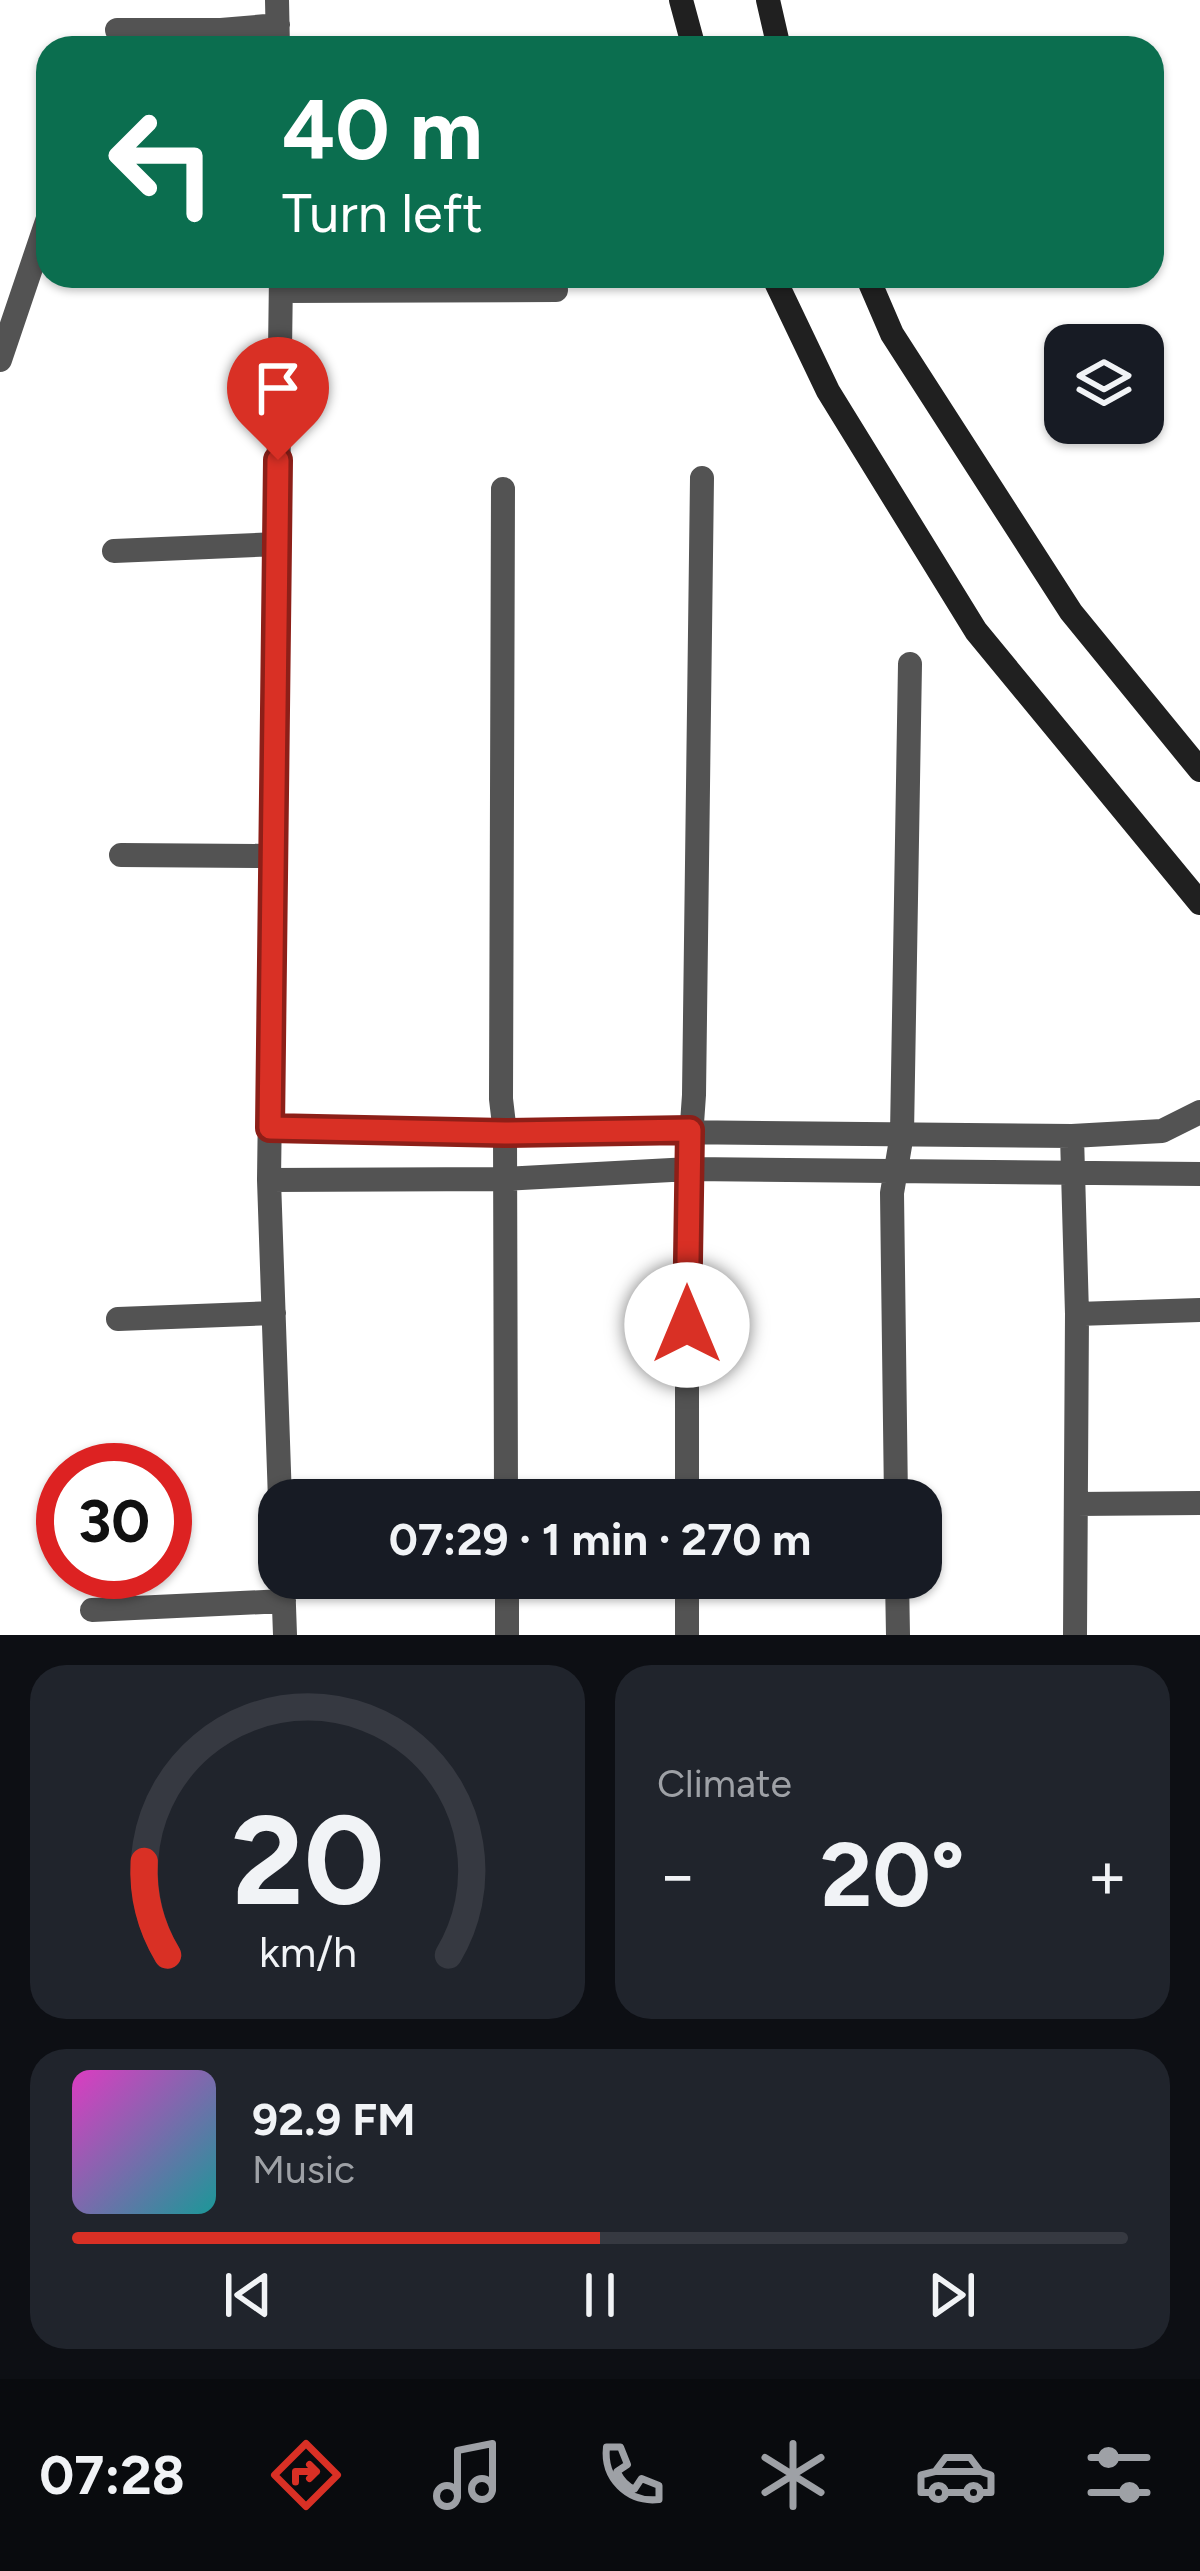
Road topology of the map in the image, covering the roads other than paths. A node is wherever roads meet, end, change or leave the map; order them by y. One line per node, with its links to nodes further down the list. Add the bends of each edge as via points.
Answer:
1 (681, 0): 5 (street)
2 (768, 0): 6 (street)
3 (278, 24): 4 (street)
4 (117, 30)
5 (691, 36)
6 (776, 36)
7 (36, 246): 13 (street)
8 (281, 288): 17 (street)
9 (464, 288): 12 (street)
10 (779, 288): 23 (street, via 828,392 976,631)
11 (873, 288): 20 (street, via 892,334 1071,612)
12 (556, 290)
13 (10, 306): 14 (street)
14 (0, 360)
15 (702, 478): 26 (street)
16 (503, 489): 27 (street)
17 (278, 544): 18 (street); 22 (street)
18 (114, 551)
19 (910, 664): 28 (street)
20 (1200, 770)
21 (122, 855): 22 (street)
22 (273, 856): 25 (street)
23 (1200, 903)
24 (1200, 1112): 29 (street, via 1162,1130)
25 (270, 1128): 27 (street); 35 (street)
26 (690, 1130): 27 (street); 28 (street); 30 (street)
27 (505, 1133): 34 (street)
28 (902, 1134): 29 (street); 31 (street)
29 (1072, 1136): 32 (street)
30 (690, 1169): 31 (street); 34 (street); 42 (street)
31 (898, 1171): 32 (street); 43 (street)
32 (1072, 1174): 33 (street); 38 (street)
33 (1200, 1174)
34 (505, 1179): 35 (street); 41 (street)
35 (269, 1180): 37 (street)
36 (1200, 1310): 38 (street)
37 (274, 1313): 39 (street); 40 (street)
38 (1077, 1314): 45 (street)
39 (118, 1319)
40 (279, 1479)
41 (506, 1479)
42 (687, 1479)
43 (896, 1479)
44 (1200, 1503): 45 (street)
45 (1076, 1504): 56 (street)
46 (258, 1593): 51 (street)
47 (284, 1599): 52 (street)
48 (507, 1599): 53 (street)
49 (687, 1599): 54 (street)
50 (897, 1599): 55 (street)
51 (92, 1610)
52 (285, 1635)
53 (507, 1635)
54 (687, 1635)
55 (898, 1635)
56 (1075, 1635)

